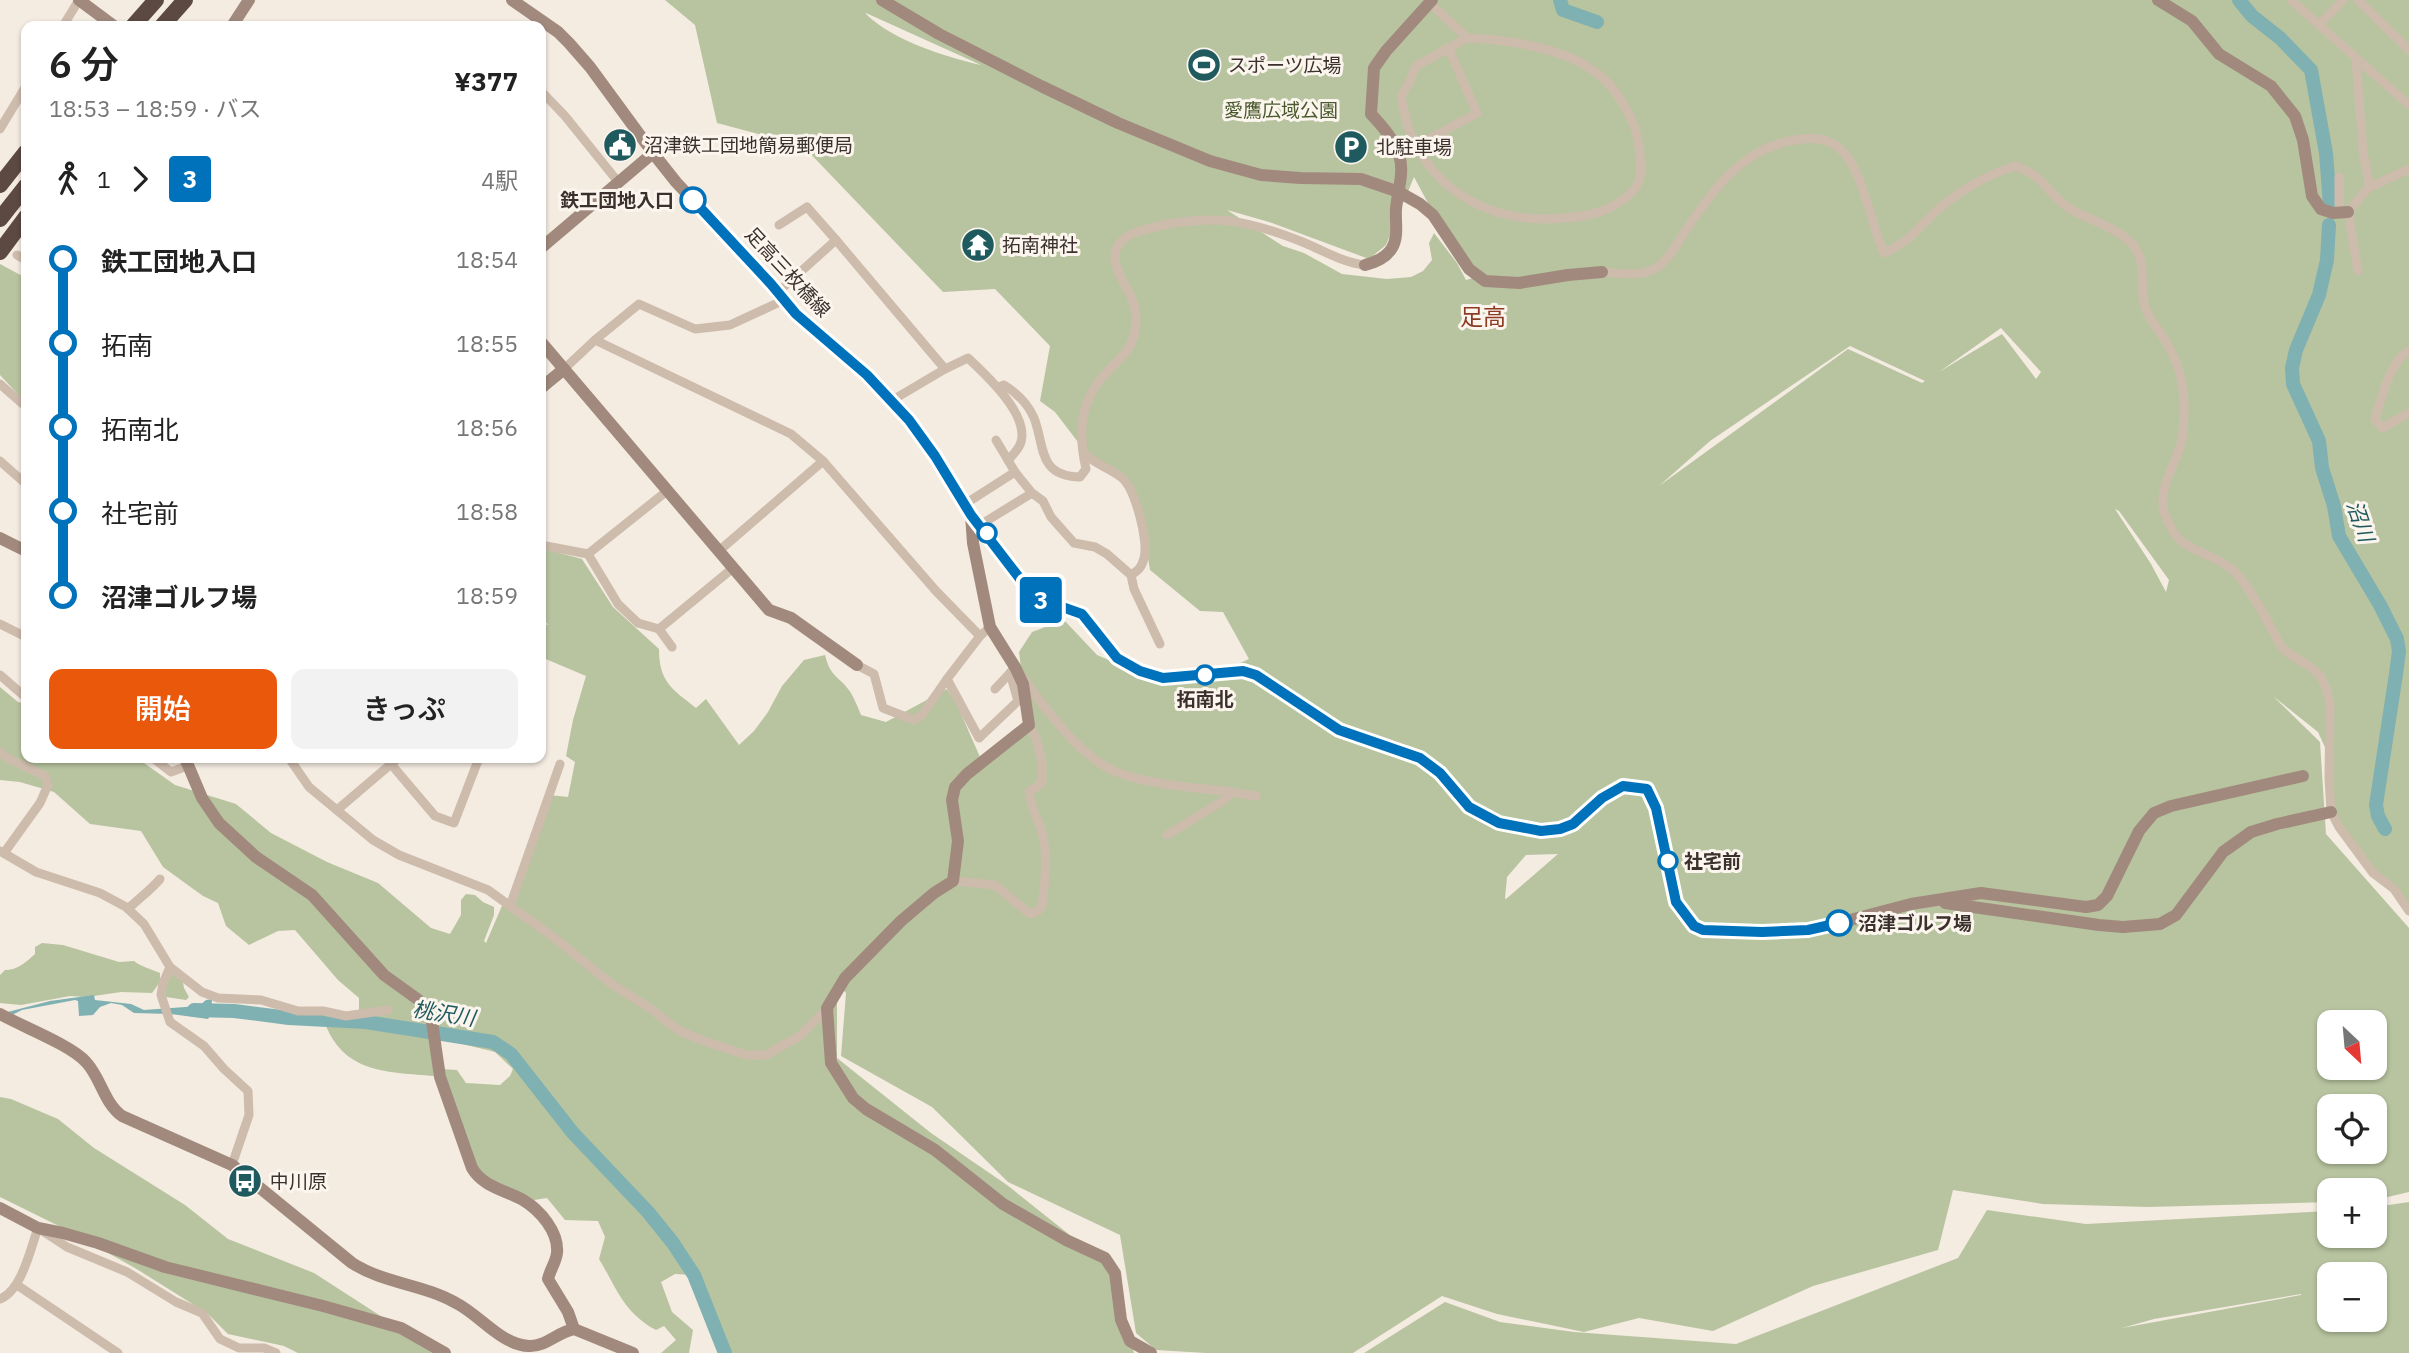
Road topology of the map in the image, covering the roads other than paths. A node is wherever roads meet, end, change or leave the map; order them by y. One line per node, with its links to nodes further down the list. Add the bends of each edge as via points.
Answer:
1 (79, 0): 13 (street); 14 (street)
2 (156, 0): 15 (highway)
3 (185, 0): 16 (highway)
4 (197, 0): 17 (highway)
5 (249, 0): 18 (street)
6 (512, 0): 19 (street, 足高三枚橋線)
7 (881, 0): 40 (street, via 1041,86 1210,160 1261,175 1362,178)
8 (2158, 0): 42 (street, via 2192,21 2219,54 2271,86 2286,103 2303,140 2312,196 2321,209)
9 (2291, 0): 21 (street)
10 (2343, 0): 21 (street)
11 (2358, 0): 24 (street)
12 (1431, 2): 22 (street); 40 (street, via 1374,68 1371,114 1388,132 1400,158)
13 (66, 21)
14 (107, 21)
15 (137, 21)
16 (166, 21)
17 (179, 21)
18 (236, 21)
19 (542, 21)
20 (546, 24): 32 (street, 足高三枚橋線, via 590,67)
21 (2319, 25): 25 (street)
22 (1467, 38): 23 (street); 30 (street, via 1490,38 1557,53 1595,71 1629,114 1639,143 1642,179 1618,203 1591,216 1531,220 1485,209 1464,197 1428,164)
23 (1448, 47): 30 (street, via 1416,66 1401,96 1408,128); 30 (street, via 1477,113)
24 (2409, 50)
25 (2356, 58): 28 (street); 39 (street, via 2362,152)
26 (21, 94): 29 (street)
27 (546, 96): 37 (street)
28 (2409, 105)
29 (0, 129)
30 (1418, 145)
31 (21, 147): 35 (highway)
32 (653, 153): 37 (street); 54 (street, 足高三枚橋線)
33 (21, 158): 38 (highway)
34 (2409, 169): 39 (street)
35 (0, 172)
36 (2339, 177): 42 (street)
37 (619, 183): 47 (street)
38 (0, 185)
39 (2370, 187): 42 (street)
40 (1399, 192): 51 (street, via 1392,248); 53 (street, via 1433,215 1469,269 1485,281 1519,283)
41 (21, 193): 43 (highway)
42 (2343, 212): 52 (street)
43 (0, 219)
44 (21, 223): 48 (highway)
45 (779, 225): 46 (street, via 807,207)
46 (836, 240): 54 (street); 59 (street)
47 (546, 244)
48 (0, 252)
49 (17, 255): 50 (street)
50 (21, 257)
51 (1365, 265): 67 (street, via 1233,220 1185,220 1124,237 1115,255 1136,313 1133,340 1091,393 1082,418)
52 (2358, 271)
53 (1602, 272): 109 (street, via 1641,275 1659,266 1708,197 1738,165 1774,145 1808,139 1829,140 1846,155 1884,253 1906,243 1953,198 2017,166 2035,176 2068,208 2122,236 2134,246 2142,264 2144,303 2182,377 2183,437 2163,497 2164,511 2181,541 2236,573 2285,651 2321,677 2330,703)
54 (781, 296): 55 (street, via 730,325 695,329 639,304); 64 (street, 足高三枚橋線)
55 (595, 340): 58 (street); 70 (street, via 791,434)
56 (546, 348): 58 (street)
57 (2409, 351): 65 (street, via 2396,362 2375,419 2382,428)
58 (564, 369): 61 (street); 73 (street)
59 (945, 369): 62 (street, via 968,358); 64 (street)
60 (0, 384): 63 (street)
61 (546, 384)
62 (999, 387): 67 (street, via 1004,385 1025,402 1049,465 1068,477 1080,477 1086,469); 68 (street, via 1023,429)
63 (21, 401)
64 (891, 401): 75 (street, 足高三枚橋線, via 920,434)
65 (2409, 413)
66 (996, 440): 68 (street)
67 (1082, 452): 82 (street, via 1121,477 1133,492 1146,555)
68 (1008, 460): 71 (street)
69 (0, 461): 72 (street)
70 (823, 461): 79 (street); 85 (street, via 936,592)
71 (1015, 472): 74 (street); 75 (street)
72 (21, 480)
73 (667, 491): 79 (street); 80 (street)
74 (1032, 492): 75 (street); 82 (street, via 1074,542 1095,547)
75 (972, 515): 85 (street); 114 (street, 足高三枚橋線, via 1034,597 1082,614 1117,658 1163,678 1243,671 1256,675 1339,730 1420,758 1440,773 1469,807 1499,823 1541,831 1560,829 1623,786 1647,789 1656,808 1676,902 1694,926 1703,930 1808,930)
76 (0, 538): 78 (street)
77 (546, 546): 80 (street)
78 (21, 548)
79 (720, 550): 81 (street)
80 (587, 554): 84 (street, via 618,604 638,623)
81 (733, 568): 84 (street); 89 (street, via 769,610 791,618)
82 (1131, 575): 87 (street)
83 (0, 624): 86 (street)
84 (659, 629): 88 (street)
85 (985, 631): 90 (street); 92 (street)
86 (21, 634)
87 (1160, 644)
88 (673, 647)
89 (857, 665): 92 (street, via 874,674 883,708 914,720)
90 (1013, 670): 92 (street, via 1018,701 979,738); 93 (street); 95 (street, via 1023,684); 106 (street, via 1054,719 1092,757 1113,770)
91 (0, 675): 94 (street)
92 (947, 679)
93 (995, 689)
94 (21, 690)
95 (1029, 725): 113 (street, via 955,787 952,800 958,841); 113 (street, via 1042,760 1042,783 1029,792 1047,857 1042,906 1030,914 995,885)
96 (0, 752): 111 (street, via 45,776 48,785 40,803)
97 (159, 763): 98 (street, via 171,772)
98 (184, 763)
99 (186, 763): 127 (street, via 219,823 256,857 312,895 384,975 427,1006 440,1077 477,1177 525,1201 554,1233 557,1252 548,1279)
100 (292, 763): 108 (street, via 309,787)
101 (393, 763): 108 (street)
102 (396, 763): 103 (street, via 435,816 454,823)
103 (477, 763)
104 (560, 764): 115 (street)
105 (2303, 776): 114 (street, via 2154,813 2139,831 2108,896 2098,905 1981,893)
106 (1230, 792): 107 (street); 110 (street, via 1226,799)
107 (1256, 796)
108 (337, 810): 115 (street, via 373,841 488,890)
109 (2331, 812): 114 (street, via 2251,832 2223,852 2176,915 2160,924 2099,925); 117 (street, via 2373,873 2393,889)
110 (1167, 835)
111 (2, 852): 116 (street, via 36,872 100,892)
112 (160, 879): 116 (street)
113 (953, 881): 119 (street, via 934,892 845,978)
114 (1930, 901)
115 (510, 906): 119 (street, via 678,1030 746,1055 766,1055 788,1044)
116 (128, 909): 118 (street, via 144,924)
117 (2409, 911)
118 (170, 967): 120 (street, via 202,992 218,998 261,1000 298,1011 346,1016); 122 (street, via 161,989 167,1018 204,1046 248,1091 249,1115)
119 (827, 1008): 134 (street, via 831,1063 853,1098 935,1150 1003,1204 1105,1258 1115,1273 1121,1320 1130,1341)
120 (388, 1010)
121 (0, 1014): 122 (street, via 76,1052 122,1116)
122 (232, 1165): 128 (street, via 367,1272 447,1298)
123 (0, 1208): 124 (street)
124 (38, 1228): 125 (street); 129 (street, via 67,1247 127,1272 202,1313 220,1339); 132 (street, via 165,1267 401,1328)
125 (17, 1285): 126 (street); 130 (street)
126 (0, 1299)
127 (574, 1329): 128 (street); 133 (street)
128 (526, 1349)
129 (254, 1350): 131 (street)
130 (118, 1353)
131 (276, 1353)
132 (445, 1353)
133 (633, 1353)
134 (1151, 1353)

